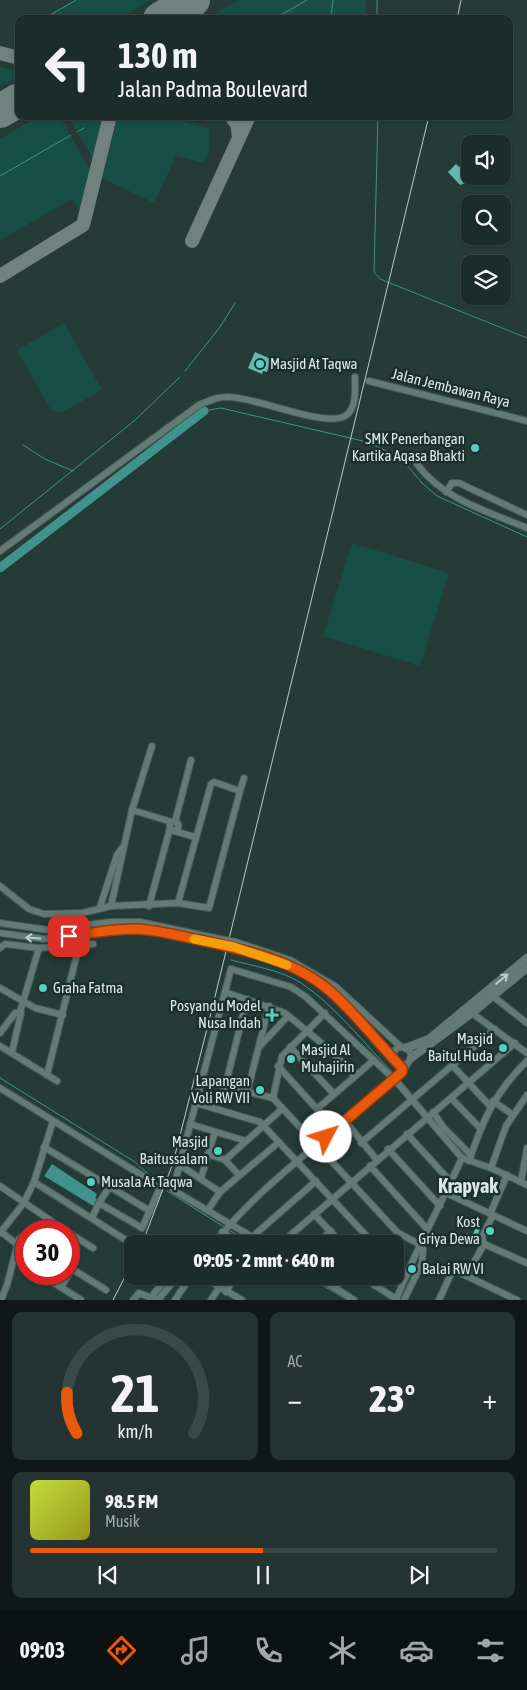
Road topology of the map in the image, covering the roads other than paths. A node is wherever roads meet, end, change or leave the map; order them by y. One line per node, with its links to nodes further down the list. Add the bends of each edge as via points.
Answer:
1 (355, 377): 8 (street, via 353,406 345,416 338,418 320,419 229,396 199,405)
2 (369, 381): 3 (street, Jalan Jembawan Raya)
3 (527, 421)
4 (417, 464): 5 (street, via 432,483)
5 (446, 492): 6 (street, via 452,483 459,483); 7 (street)
6 (527, 516)
7 (527, 528)
8 (0, 551)
9 (152, 746): 13 (street)
10 (192, 760): 14 (street)
11 (244, 778): 12 (street)
12 (240, 791): 15 (street, via 212,782); 18 (street, via 210,907)
13 (132, 810): 14 (street); 16 (street)
14 (173, 826): 15 (street); 20 (street)
15 (195, 837): 18 (street)
16 (124, 845): 19 (street); 21 (street, via 117,855)
17 (0, 886): 21 (street, via 36,912 82,913)
18 (178, 903): 20 (street)
19 (110, 906): 20 (street); 21 (street)
20 (149, 906)
21 (100, 907)
22 (0, 923): 24 (street, via 48,930 111,922 140,922)
23 (0, 933): 24 (street, one-way to 23, via 137,929 45,939)
24 (220, 942): 26 (street, bridge)
25 (93, 944): 28 (street)
26 (235, 945): 44 (street, via 271,952 313,972 335,986); 48 (street, via 310,977 329,990)
27 (3, 946): 29 (street)
28 (79, 946): 29 (street); 41 (street)
29 (39, 948): 36 (street)
30 (527, 958): 34 (street, one-way to 30)
31 (527, 968): 34 (street)
32 (0, 988): 36 (street)
33 (225, 992): 35 (street); 40 (street, via 229,970 233,968 291,987); 67 (street)
34 (490, 995): 38 (street); 43 (street)
35 (248, 999): 37 (street); 69 (street)
36 (23, 1002): 39 (street); 41 (street)
37 (270, 1006): 42 (street); 52 (street)
38 (469, 1011): 45 (street); 53 (street, via 428,1039); 58 (street)
39 (20, 1012): 47 (street, via 15,1013); 54 (street, via 22,1015)
40 (325, 1013): 46 (street); 57 (street)
41 (63, 1015): 63 (street)
42 (288, 1016): 46 (street); 52 (street)
43 (527, 1023)
44 (379, 1027): 48 (street); 53 (street)
45 (495, 1029): 49 (street); 61 (street)
46 (308, 1032): 51 (street); 64 (street)
47 (0, 1033)
48 (373, 1035): 56 (street)
49 (515, 1043): 55 (street); 68 (street)
50 (0, 1046): 54 (street)
51 (290, 1047): 62 (street); 72 (street)
52 (258, 1048): 71 (street)
53 (404, 1048): 56 (street, via 394,1052); 58 (street)
54 (12, 1052): 63 (street)
55 (527, 1053)
56 (393, 1058): 60 (street)
57 (374, 1060): 64 (street); 65 (street)
58 (409, 1061): 60 (street); 65 (street)
59 (527, 1061): 78 (street, via 509,1079)
60 (399, 1065): 65 (street)
61 (452, 1065): 68 (street); 74 (street)
62 (278, 1066): 75 (street); 80 (street)
63 (47, 1076): 66 (street)
64 (355, 1076): 72 (street)
65 (398, 1076): 74 (street); 84 (street)
66 (57, 1081)
67 (203, 1081): 69 (street); 77 (street)
68 (468, 1082): 76 (street); 78 (street)
69 (225, 1087): 71 (street)
70 (0, 1088): 83 (street)
71 (246, 1093): 75 (street)
72 (334, 1094): 80 (street)
73 (527, 1095): 82 (street)
74 (413, 1097): 81 (street); 93 (street)
75 (272, 1098): 79 (street)
76 (451, 1098): 81 (street); 87 (street)
77 (196, 1103): 85 (street); 86 (street, via 244,1116)
78 (492, 1104): 82 (street); 87 (street)
79 (282, 1109): 86 (street); 94 (street)
80 (317, 1109): 88 (street)
81 (430, 1114): 90 (street); 99 (street)
82 (513, 1115): 103 (street)
83 (53, 1121): 95 (street); 107 (street)
84 (344, 1121): 88 (street); 93 (street)
85 (190, 1124): 89 (street); 104 (street)
86 (264, 1126): 91 (street); 92 (street)
87 (480, 1128): 99 (street)
88 (335, 1129): 94 (street)
89 (214, 1132): 91 (street); 98 (street)
90 (407, 1134): 97 (street); 112 (street)
91 (246, 1141): 100 (street)
92 (279, 1142): 102 (street); 108 (street)
93 (361, 1143): 101 (street)
94 (316, 1144): 102 (street); 113 (street)
95 (44, 1147): 111 (street); 116 (street)
96 (527, 1148): 114 (street)
97 (388, 1149): 101 (street); 123 (street)
98 (208, 1154): 100 (street); 109 (street)
99 (468, 1158): 103 (street); 112 (street)
100 (225, 1160): 108 (street)
101 (377, 1160): 105 (street)
102 (297, 1162): 110 (street); 130 (street)
103 (492, 1165): 106 (street)
104 (180, 1166): 109 (street); 124 (street, via 174,1191)
105 (370, 1166): 113 (street); 131 (street)
106 (507, 1175): 114 (street); 127 (street)
107 (143, 1176)
108 (239, 1176): 118 (street)
109 (201, 1178): 118 (street)
110 (316, 1181): 120 (street); 140 (street)
111 (34, 1182): 122 (street); 128 (street)
112 (451, 1182): 119 (street)
113 (351, 1183): 120 (street); 136 (street)
114 (524, 1183)
115 (0, 1186): 122 (street)
116 (110, 1186): 121 (street); 125 (street)
117 (157, 1186): 125 (street, via 159,1190)
118 (220, 1192): 124 (street)
119 (446, 1193): 123 (street); 127 (street)
120 (332, 1199): 126 (street); 144 (street)
121 (100, 1203): 125 (street, via 142,1228); 128 (street)
122 (23, 1204): 129 (street); 134 (street)
123 (440, 1206): 131 (street)
124 (208, 1210): 130 (street)
125 (150, 1212)
126 (314, 1214): 132 (street); 141 (street)
127 (492, 1214): 133 (street); 149 (street, via 482,1237)
128 (92, 1218): 145 (street)
129 (48, 1220)
130 (228, 1224): 135 (street); 139 (street)
131 (428, 1230): 148 (street)
132 (331, 1231): 142 (street); 143 (street)
133 (527, 1231)
134 (0, 1232): 147 (street)
135 (222, 1232): 137 (street); 138 (street)
136 (398, 1233): 148 (street)
137 (220, 1235)
138 (227, 1235)
139 (248, 1235)
140 (254, 1235)
141 (290, 1235)
142 (326, 1235)
143 (334, 1235)
144 (366, 1235)
145 (124, 1239)
146 (80, 1240): 150 (street)
147 (15, 1243)
148 (420, 1244): 178 (street); 179 (street, via 423,1258)
149 (484, 1244): 152 (street); 154 (street)
150 (93, 1248)
151 (15, 1258): 156 (street)
152 (527, 1263)
153 (80, 1274): 168 (street)
154 (467, 1275): 180 (street, via 454,1272); 181 (street)
155 (0, 1279): 156 (street)
156 (7, 1285): 171 (street)
157 (58, 1285): 165 (street)
158 (165, 1285): 170 (street)
159 (185, 1285): 174 (street)
160 (214, 1285): 166 (street)
161 (230, 1285): 169 (street)
162 (330, 1285): 167 (street)
163 (337, 1285): 167 (street)
164 (375, 1286): 178 (street)
165 (61, 1287): 172 (street)
166 (219, 1288): 169 (street); 175 (street)
167 (334, 1288): 177 (street)
168 (106, 1290)
169 (226, 1292): 176 (street)
170 (155, 1299): 173 (street, via 139,1294)
171 (1, 1300)
172 (81, 1300)
173 (133, 1300)
174 (175, 1300)
175 (212, 1300)
176 (242, 1300)
177 (354, 1300)
178 (396, 1300)
179 (404, 1300)
180 (439, 1300)
181 (518, 1300)

